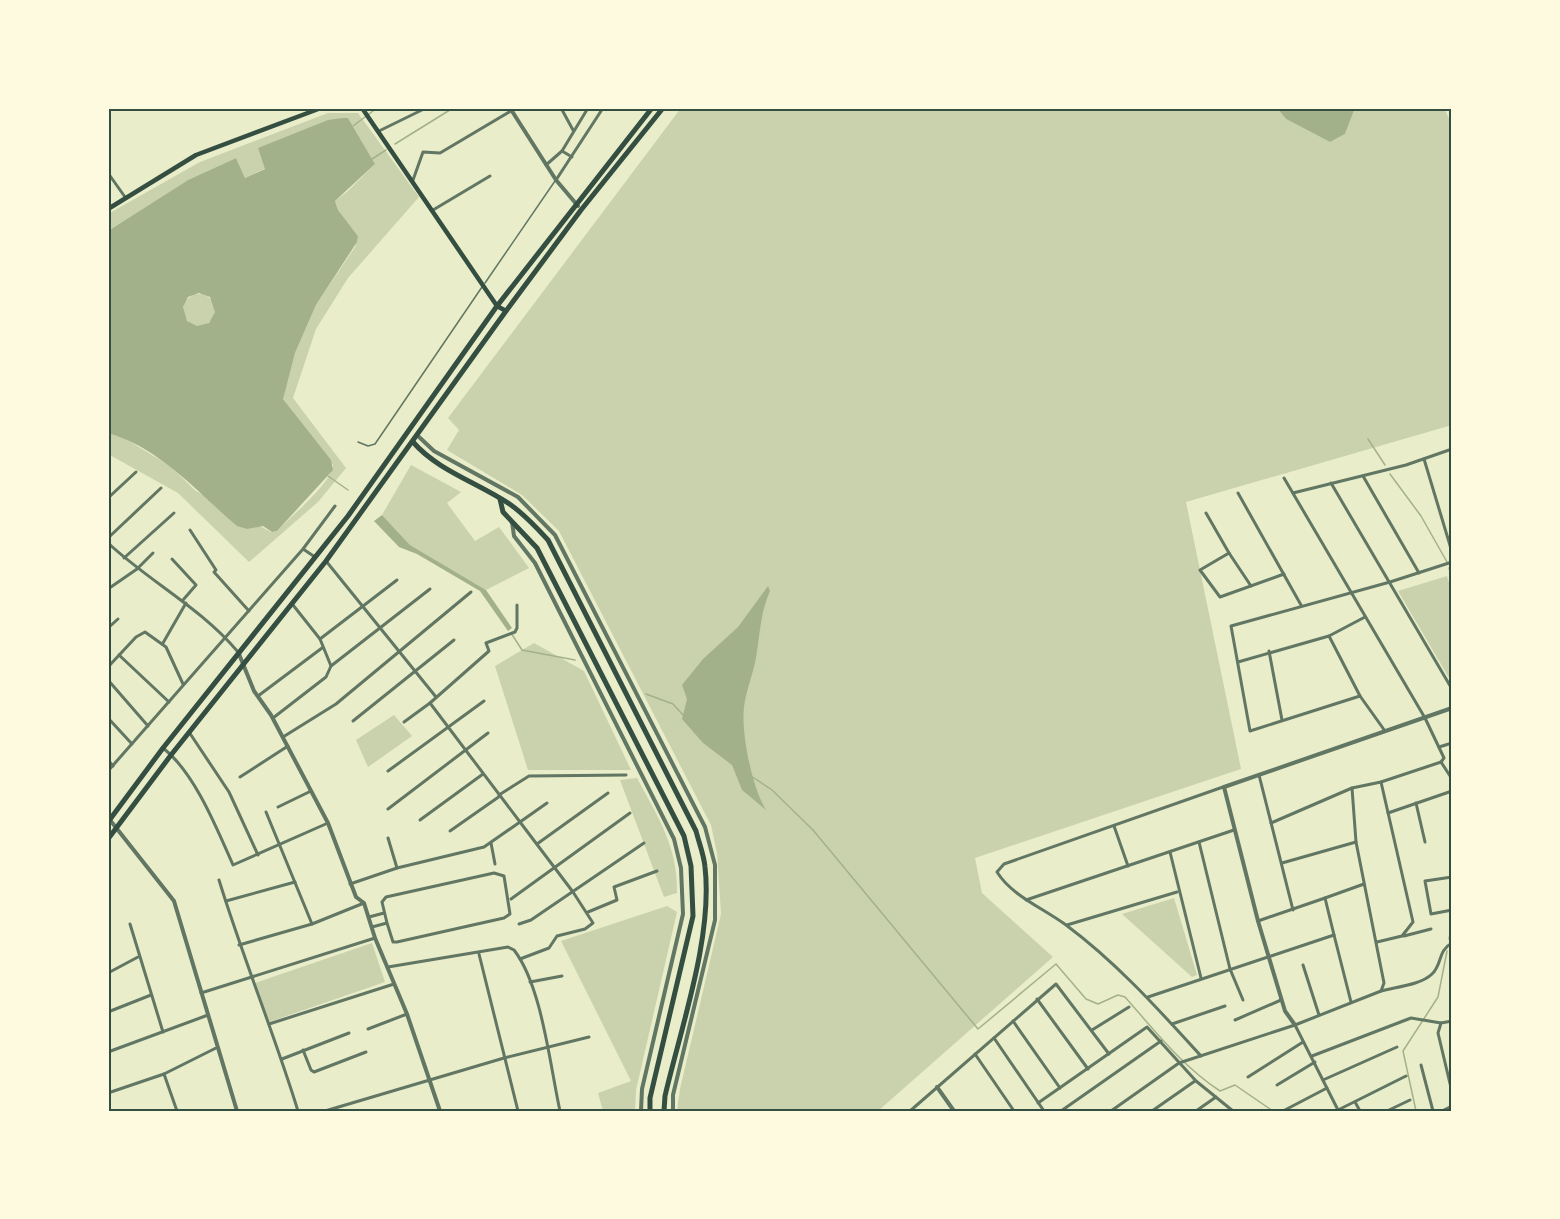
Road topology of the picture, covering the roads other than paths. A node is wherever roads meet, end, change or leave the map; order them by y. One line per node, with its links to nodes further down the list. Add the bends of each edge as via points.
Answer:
1 (321, 108): 9 (main road)
2 (362, 108): 12 (main road)
3 (426, 108): 12 (street)
4 (561, 108): 11 (street)
5 (588, 108): 11 (street)
6 (603, 108): 14 (street)
7 (652, 108): 21 (main road)
8 (663, 108): 24 (main road)
9 (312, 109): 20 (main road, via 196,155)
10 (511, 109): 15 (street); 18 (street, via 440,153 423,152)
11 (573, 130): 13 (street)
12 (379, 131): 18 (main road)
13 (562, 151): 14 (street); 15 (street)
14 (572, 157): 19 (street)
15 (546, 165): 19 (street)
16 (108, 173): 20 (street)
17 (490, 176): 23 (street)
18 (413, 180): 23 (main road)
19 (556, 180): 21 (street); 25 (lane)
20 (125, 197): 22 (main road)
21 (577, 204): 24 (street); 26 (main road)
22 (108, 209)
23 (433, 210): 25 (main road)
24 (581, 210): 27 (main road)
25 (484, 284): 26 (main road); 32 (lane, via 375,444)
26 (497, 306): 27 (main road); 28 (main road)
27 (506, 311): 29 (main road)
28 (428, 405): 29 (main road); 31 (main road)
29 (434, 410): 30 (main road)
30 (418, 436): 33 (main road); 292 (street, via 434,451 518,497 555,535 705,827 715,865 716,920)
31 (406, 437): 33 (main road); 56 (main road)
32 (358, 442)
33 (414, 442): 44 (main road, via 435,462); 59 (main road)
34 (1452, 449): 35 (street)
35 (1424, 459): 37 (street); 53 (street)
36 (136, 472): 43 (street)
37 (1362, 476): 39 (street); 62 (street)
38 (1284, 478): 42 (street)
39 (1331, 483): 42 (street); 65 (street)
40 (161, 488): 50 (street)
41 (1238, 493): 63 (street)
42 (1293, 493): 70 (street)
43 (108, 498)
44 (500, 498): 48 (main road, via 503,512); 291 (main road, via 548,540 696,831 705,865 706,901 699,952)
45 (335, 506): 52 (street)
46 (174, 513): 57 (street)
47 (1206, 513): 55 (street)
48 (511, 520): 289 (street, via 514,536 535,563 674,838 681,868 683,914 642,1089); 290 (main road, via 537,548 684,836 691,866 693,916)
49 (190, 530): 76 (street, via 214,572)
50 (108, 538)
51 (108, 543): 57 (street)
52 (303, 549): 56 (street); 76 (street)
53 (1452, 552)
54 (153, 553): 61 (street)
55 (1229, 554): 66 (street); 66 (street, via 1200,570 1220,597)
56 (315, 557): 89 (main road)
57 (124, 558): 61 (street)
58 (172, 559): 71 (street, via 196,585)
59 (326, 561): 72 (main road); 73 (street)
60 (1452, 562): 62 (street)
61 (137, 569): 67 (street); 71 (street)
62 (1419, 573): 65 (street)
63 (1284, 574): 66 (street); 75 (street)
64 (397, 580): 73 (street)
65 (1390, 582): 70 (street); 98 (street)
66 (1251, 586)
67 (108, 589)
68 (430, 589): 79 (street)
69 (471, 592): 87 (street)
70 (1352, 592): 75 (street); 77 (street)
71 (185, 602): 82 (street); 85 (street)
72 (292, 603): 83 (street); 92 (main road)
73 (363, 605): 79 (street); 83 (street)
74 (517, 605): 101 (street, via 515,632 486,643 489,651)
75 (1301, 605): 91 (street, via 1231,626)
76 (249, 611): 82 (street)
77 (1365, 617): 81 (street); 108 (street)
78 (118, 619): 80 (street)
79 (381, 627): 87 (street); 94 (street)
80 (108, 628)
81 (1329, 636): 88 (street); 100 (street)
82 (225, 638): 89 (street); 97 (street)
83 (320, 639): 86 (street)
84 (454, 640): 95 (street)
85 (163, 644): 90 (street, via 142,632); 97 (street)
86 (322, 648): 94 (street); 99 (street)
87 (400, 651): 95 (street); 117 (street, via 336,704)
88 (1269, 651): 91 (street); 110 (street)
89 (239, 654): 92 (street); 122 (main road)
90 (119, 655): 93 (street); 103 (street)
91 (1238, 662): 110 (street, via 1250,731)
92 (243, 665): 99 (street); 115 (main road)
93 (108, 666)
94 (331, 666): 107 (street, via 326,677)
95 (416, 671): 101 (street); 109 (street)
96 (108, 680): 112 (street)
97 (183, 685): 103 (street)
98 (1452, 689)
99 (258, 696): 107 (street)
100 (1360, 696): 110 (street); 114 (street)
101 (436, 697): 104 (street)
102 (484, 701): 113 (street)
103 (169, 702): 112 (street)
104 (430, 703): 111 (street); 113 (street)
105 (1452, 708): 108 (street)
106 (108, 717): 119 (street)
107 (273, 718): 117 (street)
108 (1425, 718): 114 (street); 121 (street)
109 (353, 721)
110 (1282, 721)
111 (404, 722)
112 (148, 726): 119 (street)
113 (450, 728): 123 (street); 129 (street)
114 (1385, 731): 132 (street)
115 (189, 732): 124 (main road); 168 (street, via 229,792)
116 (488, 733): 123 (street)
117 (283, 737): 120 (street)
118 (1452, 743): 121 (street)
119 (132, 744): 127 (street)
120 (288, 746): 133 (street); 138 (street)
121 (1438, 747): 126 (street, via 1444,758)
122 (163, 748): 124 (street); 150 (main road)
123 (465, 750): 130 (street); 145 (street)
124 (171, 755): 155 (main road); 168 (street, via 199,795 233,866)
125 (108, 760): 127 (street)
126 (1441, 762): 134 (street); 135 (street)
127 (113, 766): 128 (street)
128 (108, 771)
129 (388, 771)
130 (483, 774): 141 (street); 149 (street)
131 (626, 775): 141 (street, via 529,776)
132 (1259, 775): 136 (street); 153 (street)
133 (240, 777)
134 (1452, 779)
135 (1381, 782): 137 (street); 148 (street)
136 (1224, 787): 154 (street); 156 (street)
137 (1352, 788): 153 (street); 161 (street)
138 (311, 791): 144 (street); 152 (street)
139 (1452, 791): 143 (street)
140 (608, 793): 165 (street)
141 (499, 796): 151 (street); 157 (street)
142 (547, 803): 151 (street)
143 (1416, 803): 148 (street); 162 (street)
144 (278, 807)
145 (388, 809)
146 (266, 812): 166 (street)
147 (630, 813): 173 (street)
148 (1388, 813): 201 (street, via 1413,922)
149 (420, 820)
150 (109, 821): 155 (street)
151 (520, 822): 163 (street); 165 (street)
152 (328, 823): 166 (street); 178 (street)
153 (1271, 823): 169 (street)
154 (1114, 826): 171 (street); 184 (street, via 999,867 1000,878)
155 (117, 827): 159 (main road); 220 (street, via 174,901)
156 (1234, 830): 160 (street); 192 (street)
157 (450, 831)
158 (388, 838): 172 (street)
159 (108, 839)
160 (1199, 842): 167 (street); 212 (street)
161 (1356, 842): 169 (street); 179 (street)
162 (1425, 842)
163 (491, 843): 170 (street); 172 (street)
164 (644, 843): 180 (street)
165 (537, 844): 173 (street)
166 (279, 845): 168 (street); 177 (street)
167 (1170, 852): 171 (street); 181 (street)
168 (258, 855)
169 (1282, 863): 187 (street)
170 (495, 864)
171 (1128, 866): 184 (street)
172 (397, 868): 178 (street)
173 (554, 868): 180 (street); 182 (street)
174 (657, 871): 189 (street, via 614,887 617,900)
175 (1452, 878): 188 (street, via 1425,881 1431,914)
176 (219, 880): 185 (street)
177 (295, 882): 185 (street); 195 (street)
178 (351, 884): 186 (street, via 356,897)
179 (1364, 884): 183 (street); 203 (street)
180 (573, 892): 189 (street); 196 (street)
181 (1177, 892): 197 (street); 216 (street)
182 (511, 898)
183 (1326, 898): 187 (street); 200 (street)
184 (1026, 900): 197 (street)
185 (226, 901): 205 (street)
186 (364, 903): 191 (street); 195 (street)
187 (1293, 910): 192 (street)
188 (1452, 910)
189 (588, 912): 209 (street, via 593,923 585,929 557,936 549,948)
190 (385, 913): 191 (street); 193 (street); 193 (street, via 382,902 386,897 494,873 504,876 510,914 504,918 397,942 393,942)
191 (369, 917): 198 (street)
192 (1258, 921): 208 (street)
193 (387, 923): 198 (street)
194 (130, 924): 207 (street)
195 (312, 924): 205 (street)
196 (519, 924)
197 (1066, 925): 222 (street)
198 (372, 927): 202 (street)
199 (1431, 929): 201 (street)
200 (1334, 935): 208 (street); 226 (street)
201 (1402, 936): 203 (street)
202 (375, 938): 211 (street); 215 (street)
203 (1377, 942): 219 (street, via 1384,983)
204 (1452, 943): 219 (street, via 1445,946 1434,973 1427,978)
205 (239, 945): 215 (street)
206 (479, 954): 209 (street, via 508,947); 211 (street); 258 (street)
207 (139, 957): 213 (street); 221 (street)
208 (1269, 958): 212 (street); 225 (street)
209 (520, 959): 217 (street)
210 (1303, 965): 232 (street)
211 (388, 967): 218 (street)
212 (1230, 969): 216 (street); 224 (street)
213 (108, 973)
214 (562, 976): 217 (street)
215 (251, 978): 220 (street); 237 (street)
216 (1201, 978): 222 (street)
217 (530, 982): 248 (street)
218 (394, 984): 230 (street); 237 (street)
219 (1381, 991): 226 (street)
220 (201, 993): 231 (street)
221 (151, 995): 229 (street); 242 (street)
222 (1148, 997): 238 (street)
223 (1037, 999): 234 (street); 241 (street, via 1056,984); 263 (street)
224 (1243, 1000)
225 (1281, 1000): 233 (street); 239 (street)
226 (1351, 1002): 232 (street)
227 (1225, 1006): 238 (street)
228 (1129, 1007): 241 (street)
229 (108, 1012)
230 (407, 1014): 240 (street); 269 (street)
231 (208, 1015): 242 (street); 250 (street)
232 (1319, 1015): 239 (street)
233 (1235, 1020)
234 (1013, 1021): 245 (street); 272 (street)
235 (1452, 1021): 236 (street)
236 (1441, 1023): 257 (street, via 1411,1018); 274 (street, via 1438,1033)
237 (269, 1024): 259 (street)
238 (1173, 1024): 256 (street)
239 (1294, 1025): 247 (street); 256 (street)
240 (368, 1029)
241 (1092, 1030): 255 (street)
242 (163, 1032): 252 (street)
243 (349, 1033): 251 (street)
244 (589, 1037): 248 (street)
245 (994, 1038): 254 (street); 279 (street)
246 (1161, 1041): 255 (street, via 1147,1028); 261 (street); 297 (street)
247 (1303, 1042): 257 (street); 266 (street)
248 (547, 1046): 258 (street); 288 (street)
249 (1397, 1047): 267 (street)
250 (216, 1048): 264 (street); 283 (street)
251 (303, 1050): 253 (street, via 314,1072); 259 (street)
252 (108, 1052)
253 (366, 1052)
254 (975, 1054): 271 (street); 295 (street)
255 (1109, 1054): 263 (street)
256 (1200, 1056): 261 (street)
257 (1312, 1056): 260 (street)
258 (504, 1058): 269 (street); 287 (street)
259 (282, 1059): 284 (street)
260 (1315, 1062): 267 (street); 270 (street)
261 (1179, 1063): 268 (street); 298 (street)
262 (1421, 1065): 305 (street)
263 (1088, 1069): 272 (street)
264 (164, 1074): 275 (street); 281 (street)
265 (1406, 1076): 278 (street)
266 (1248, 1077)
267 (1323, 1080): 273 (street)
268 (1196, 1081): 276 (street); 299 (street)
269 (428, 1082): 285 (street); 286 (street)
270 (1277, 1085)
271 (937, 1087): 293 (street); 294 (street)
272 (1059, 1088): 279 (street)
273 (1327, 1088): 278 (street, via 1338,1110); 302 (street)
274 (1452, 1092)
275 (108, 1093)
276 (1216, 1097): 300 (street); 301 (street)
277 (1410, 1100): 304 (street)
278 (1355, 1101): 303 (street)
279 (1038, 1102): 296 (street)
280 (1452, 1106): 306 (street)
281 (177, 1110): 282 (street)
282 (172, 1111)
283 (237, 1111)
284 (298, 1111)
285 (325, 1111)
286 (440, 1111)
287 (518, 1111)
288 (560, 1111)
289 (641, 1111)
290 (650, 1111)
291 (664, 1111)
292 (673, 1111)
293 (910, 1111)
294 (954, 1111)
295 (1014, 1111)
296 (1044, 1111)
297 (1061, 1111)
298 (1112, 1111)
299 (1152, 1111)
300 (1196, 1111)
301 (1233, 1111)
302 (1283, 1111)
303 (1360, 1111)
304 (1387, 1111)
305 (1433, 1111)
306 (1442, 1111)

